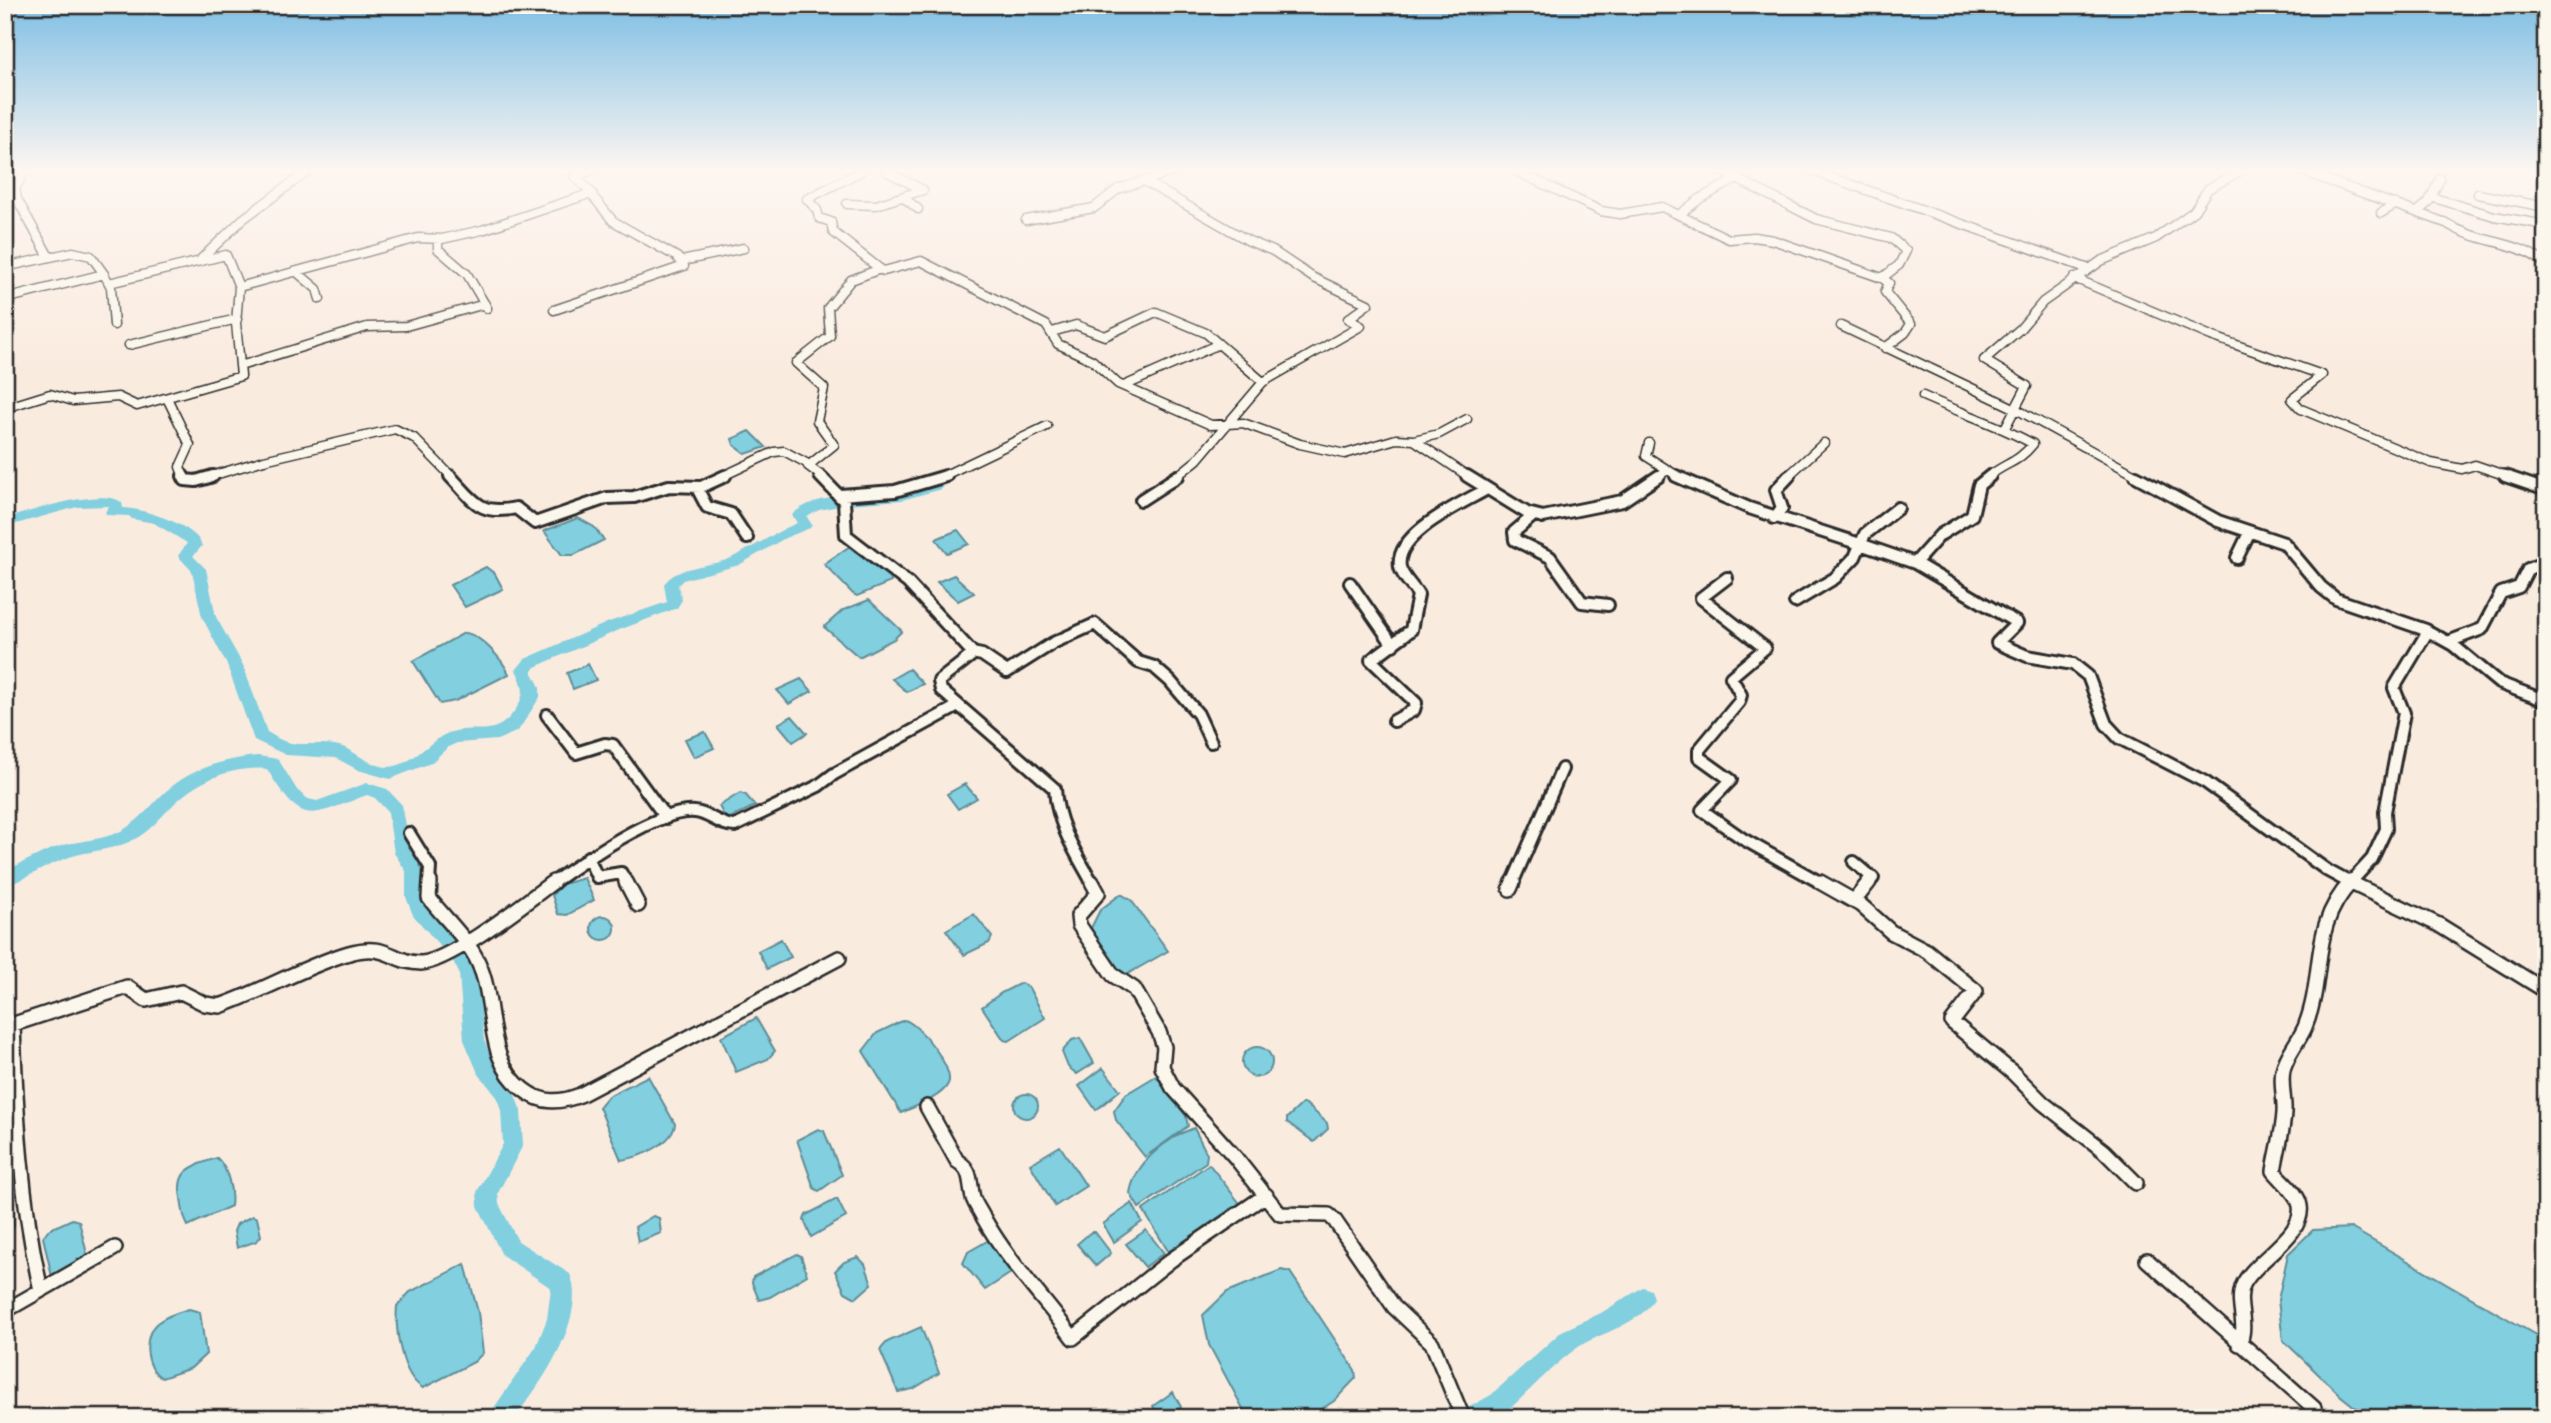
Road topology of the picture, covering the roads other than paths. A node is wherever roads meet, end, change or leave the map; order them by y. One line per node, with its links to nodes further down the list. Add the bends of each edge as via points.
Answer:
1 (38, 237): 16 (street)
2 (224, 237): 17 (street)
3 (445, 237): 14 (street)
4 (641, 237): 18 (street)
5 (840, 237): 21 (street)
6 (1243, 237): 40 (street, via 1368,304 1348,319 1361,327)
7 (1726, 237): 8 (street)
8 (1749, 237)
9 (1757, 237): 25 (street)
10 (1884, 237): 25 (street, via 1906,251)
11 (1998, 237): 22 (street)
12 (2157, 237): 22 (street)
13 (2477, 237): 19 (street, via 2529,250)
14 (438, 239): 23 (street, via 418,238); 39 (street, via 438,249 467,274 486,306 406,326 366,327)
15 (744, 248): 18 (street)
16 (48, 255): 20 (street); 24 (street, via 81,251 91,256)
17 (201, 259): 27 (street); 28 (street, via 226,256)
18 (682, 261): 31 (street, via 684,266 672,272)
19 (2546, 264)
20 (5, 267)
21 (880, 269): 35 (street, via 921,261 1033,317); 53 (street, via 847,283 828,308 831,335 796,363 824,388 817,421 834,445)
22 (2089, 269): 26 (street)
23 (298, 273): 28 (street); 30 (street, via 317,289)
24 (104, 274): 27 (street); 29 (street)
25 (1882, 278): 38 (street, via 1889,283 1885,292 1911,324)
26 (2075, 278): 45 (street, via 2043,302 1984,360 2027,386); 57 (street, via 2229,343 2322,375 2292,399 2301,410 2431,463 2462,469 2475,466)
27 (108, 282): 33 (street)
28 (239, 288): 32 (street)
29 (5, 299)
30 (320, 299)
31 (554, 310)
32 (237, 319): 37 (street); 39 (street)
33 (114, 325)
34 (1841, 326): 38 (street)
35 (1052, 332): 36 (street, via 1076,325 1105,336 1156,312 1206,333); 41 (street, via 1058,344 1092,360)
36 (1219, 344): 40 (street); 41 (street)
37 (129, 345)
38 (1885, 348): 45 (street)
39 (240, 366): 43 (street, via 241,376)
40 (1262, 382): 47 (street)
41 (1124, 386): 47 (street, via 1211,425)
42 (1923, 396): 49 (street)
43 (167, 398): 44 (street, via 137,406 118,397 73,401 50,394); 58 (street, via 190,445 180,467 185,480 196,481 395,429 414,438 488,512 516,508 535,523 607,498)
44 (5, 408)
45 (2014, 408): 49 (street); 65 (street, via 2168,494)
46 (1467, 419): 50 (street, via 1433,437)
47 (1224, 425): 50 (street, via 1242,423 1345,454 1396,439); 60 (street, via 1197,460)
48 (1047, 426): 59 (street, via 999,453 917,486)
49 (2005, 428): 70 (street, via 2032,447 1979,485 1972,515 1940,535)
50 (1414, 440): 56 (street)
51 (1649, 443): 54 (street, via 1646,456)
52 (1824, 443): 64 (street, via 1778,486 1782,508)
53 (808, 464): 55 (street, via 784,451 774,452); 59 (street)
54 (1666, 471): 63 (street, via 1622,501); 64 (street)
55 (697, 488): 58 (street, via 669,486); 66 (street, via 707,507 731,514)
56 (1487, 489): 63 (street); 77 (street, via 1440,515 1404,547 1401,571 1418,595 1414,625)
57 (2546, 489)
58 (621, 499): 62 (street)
59 (842, 500): 78 (street, via 846,535 913,588)
60 (1141, 500)
61 (1898, 508): 67 (street, via 1865,534)
62 (628, 510)
63 (1532, 516): 74 (street, via 1514,532 1515,540 1550,556 1582,602)
64 (1774, 518): 67 (street)
65 (2249, 533): 68 (street); 75 (street, via 2284,543 2320,587 2336,599)
66 (747, 538)
67 (1860, 544): 70 (street); 73 (street, via 1855,557 1835,578)
68 (2237, 558)
69 (2546, 562): 76 (street, via 2528,569 2519,587 2501,593 2482,629)
70 (1915, 563): 89 (street, via 2017,623 1997,643 2027,656 2066,661 2081,669 2093,684 2106,724 2119,738 2205,782 2300,853)
71 (1727, 578): 91 (street, via 1701,598 1765,648 1731,677 1741,695 1739,702 1699,750 1699,757 1731,780 1702,810 1742,839)
72 (1350, 583): 77 (street, via 1367,600 1379,630)
73 (1795, 602)
74 (1608, 605)
75 (2428, 631): 76 (street); 89 (street, via 2393,688 2404,713 2385,812 2386,829 2372,859)
76 (2448, 642): 79 (street, via 2499,683)
77 (1393, 645): 82 (street, via 1372,662 1417,706)
78 (972, 653): 80 (street, via 938,683); 83 (street, via 1007,672 1095,624 1138,662 1154,667 1170,681 1198,714)
79 (2546, 701)
80 (958, 706): 85 (street, via 818,786 735,826 726,827 698,811); 99 (street, via 1055,789 1066,835 1098,892 1078,916 1082,932 1113,975 1138,993 1163,1040 1163,1067 1173,1088)
81 (547, 715): 85 (street, via 576,752 608,743 616,746)
82 (1394, 721)
83 (1211, 742)
84 (1562, 769): 90 (street)
85 (666, 818): 87 (street)
86 (409, 833): 93 (street, via 430,867 429,898)
87 (589, 857): 92 (street, via 597,877 621,873); 93 (street)
88 (1854, 862): 91 (street, via 1872,878 1856,895)
89 (2350, 883): 95 (street, via 2439,925); 104 (street, via 2326,919 2315,993 2305,1027 2283,1070 2284,1113 2274,1171 2300,1204 2299,1216 2243,1286 2240,1299 2245,1332)
90 (1510, 889)
91 (1859, 904): 98 (street, via 1976,991 1952,1022)
92 (638, 905)
93 (463, 942): 94 (street, via 482,970 495,1047 514,1085 541,1101 562,1103); 96 (street, via 418,964 380,948 362,950 219,1006 181,992 146,1000 127,987)
94 (839, 958)
95 (2546, 991)
96 (9, 1026): 102 (street, via 30,1242)
97 (928, 1107): 99 (street, via 972,1180 973,1198 982,1219 1018,1273 1038,1291 1073,1338 1171,1260)
98 (2136, 1183)
99 (1266, 1195): 105 (street, via 1280,1214 1329,1215 1335,1221 1394,1307 1432,1343)
100 (115, 1248): 102 (street)
101 (2147, 1260): 104 (street)
102 (41, 1290): 103 (street)
103 (5, 1311)
104 (2239, 1344): 106 (street, via 2314,1408)
105 (1461, 1414)
106 (2318, 1418)

